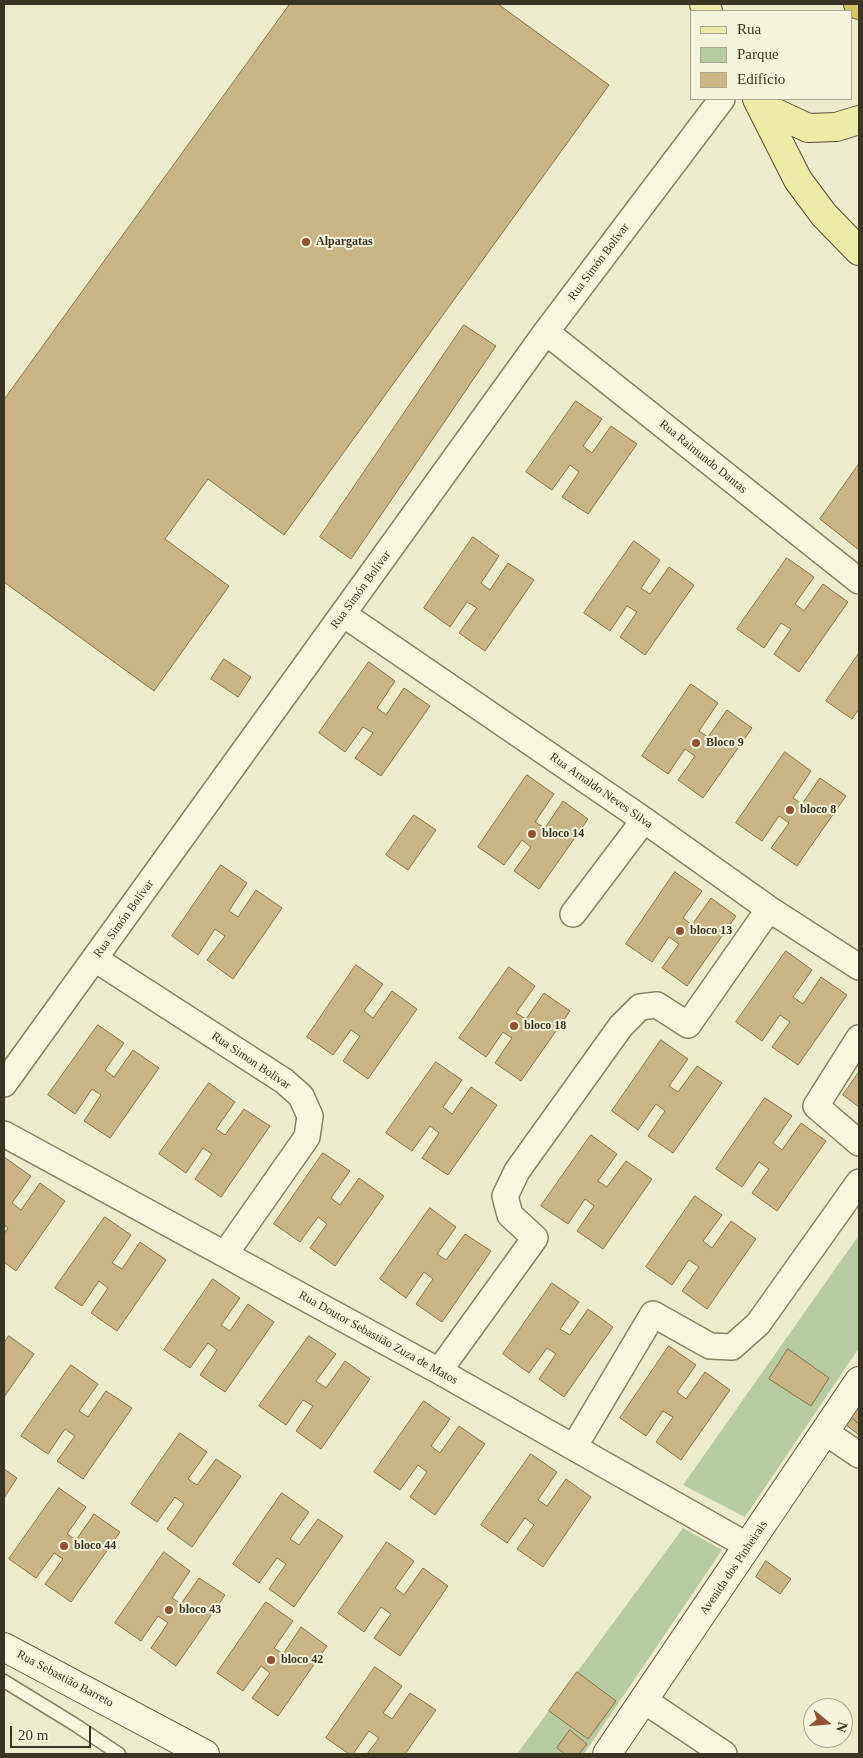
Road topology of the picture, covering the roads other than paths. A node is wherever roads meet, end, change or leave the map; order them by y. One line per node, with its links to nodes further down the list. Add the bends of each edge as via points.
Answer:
1 (721, 100): 5 (street, Rua Simón Bolívar)
2 (759, 102): 3 (main road, via 808,128 836,127); 4 (main road, via 798,180 824,215)
3 (859, 120)
4 (859, 251)
5 (546, 332): 6 (street, Rua Raimundo Dantas); 7 (street, Rua Simón Bolívar)
6 (859, 582)
7 (343, 614): 8 (street, Rua Arnaldo Neves Silva); 11 (street, Rua Simón Bolívar)
8 (644, 820): 9 (street, Rua Arnaldo Neves Silva); 10 (street)
9 (769, 908): 12 (street, Rua Arnaldo Neves Silva); 19 (street, via 688,1026 657,1005 640,1007 621,1026 517,1171 505,1196 510,1215 534,1238)
10 (573, 914)
11 (95, 959): 14 (street, Rua Simón Bolívar); 18 (street, Rua Simon Bolivar, via 284,1081 301,1096 310,1116 307,1137)
12 (859, 967)
13 (859, 1038): 16 (street, via 816,1106)
14 (4, 1084)
15 (4, 1134): 18 (street, Rua Doutor Sebastião Zuza de Matos)
16 (859, 1143)
17 (859, 1182): 22 (street, via 758,1324 732,1347 710,1346 653,1314)
18 (225, 1254): 19 (street, Rua Doutor Sebastião Zuza de Matos)
19 (439, 1371): 22 (street, Rua Doutor Sebastião Zuza de Matos)
20 (859, 1381): 21 (main road, Avenida dos Pinheirais)
21 (825, 1432): 23 (street); 24 (main road, Avenida dos Pinheirais)
22 (574, 1446): 24 (street, Rua Doutor Sebastião Zuza de Matos)
23 (859, 1455)
24 (748, 1546): 27 (main road, Avenida dos Pinheirais)
25 (4, 1647): 29 (main road, Rua Sebastião Barreto)
26 (4, 1681): 28 (lane)
27 (645, 1701): 30 (main road, Avenida dos Pinheirais); 31 (street)
28 (119, 1754)
29 (205, 1754)
30 (607, 1754)
31 (724, 1754)

